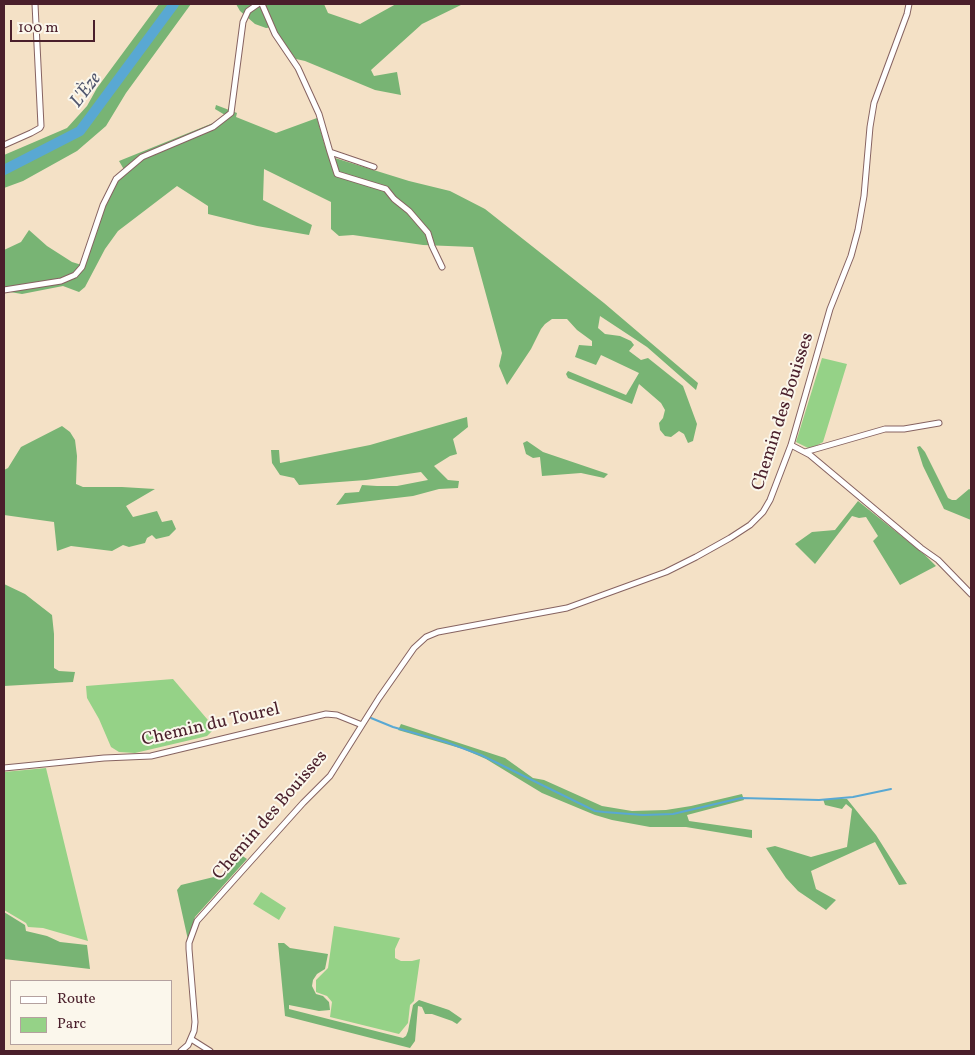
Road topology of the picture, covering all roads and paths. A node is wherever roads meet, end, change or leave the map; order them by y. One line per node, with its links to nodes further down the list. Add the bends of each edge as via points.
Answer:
1 (35, 4): 4 (street, via 41,126)
2 (260, 4): 5 (street, via 298,68 319,114); 8 (street, via 248,11 243,22 231,113 212,128 142,157 116,179 103,205 82,267 75,275 61,281)
3 (909, 4): 10 (street, Chemin des Bouisses, via 874,103 858,230 830,309)
4 (4, 145)
5 (330, 152): 6 (street); 7 (street, via 337,174 386,189 409,212 428,233)
6 (374, 167)
7 (442, 267)
8 (4, 290)
9 (940, 423): 11 (street, via 885,429)
10 (791, 445): 11 (street); 13 (street, Chemin des Bouisses, via 770,500 750,525 666,572 567,608 426,637 409,655)
11 (804, 452): 12 (street, via 938,560)
12 (971, 594)
13 (362, 725): 14 (street, Chemin du Tourel, via 326,714 152,756 94,758); 15 (street, Chemin des Bouisses, via 330,776 196,921 189,943 195,1022)
14 (4, 768)
15 (191, 1039): 16 (street); 17 (street)
16 (180, 1051)
17 (210, 1051)

